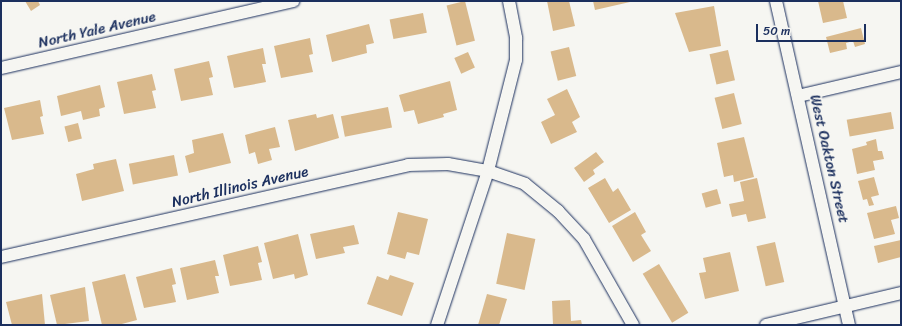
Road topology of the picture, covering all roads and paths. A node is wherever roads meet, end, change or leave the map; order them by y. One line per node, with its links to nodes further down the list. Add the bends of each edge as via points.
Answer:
1 (293, 1): 4 (street, North Yale Avenue)
2 (509, 1): 8 (street, via 516,38 516,60)
3 (776, 1): 7 (street, West Oakton Street)
4 (251, 5): 5 (street, North Yale Avenue)
5 (1, 68)
6 (901, 72): 7 (street)
7 (798, 96): 11 (street, West Oakton Street)
8 (488, 171): 9 (street, North Illinois Avenue, via 448,164 408,165); 12 (street); 13 (street, North Illinois Avenue, via 525,184 558,211 584,239)
9 (1, 257)
10 (901, 293): 11 (street)
11 (845, 306): 14 (street); 15 (street, West Oakton Street)
12 (437, 325)
13 (633, 325)
14 (766, 325)
15 (849, 325)

